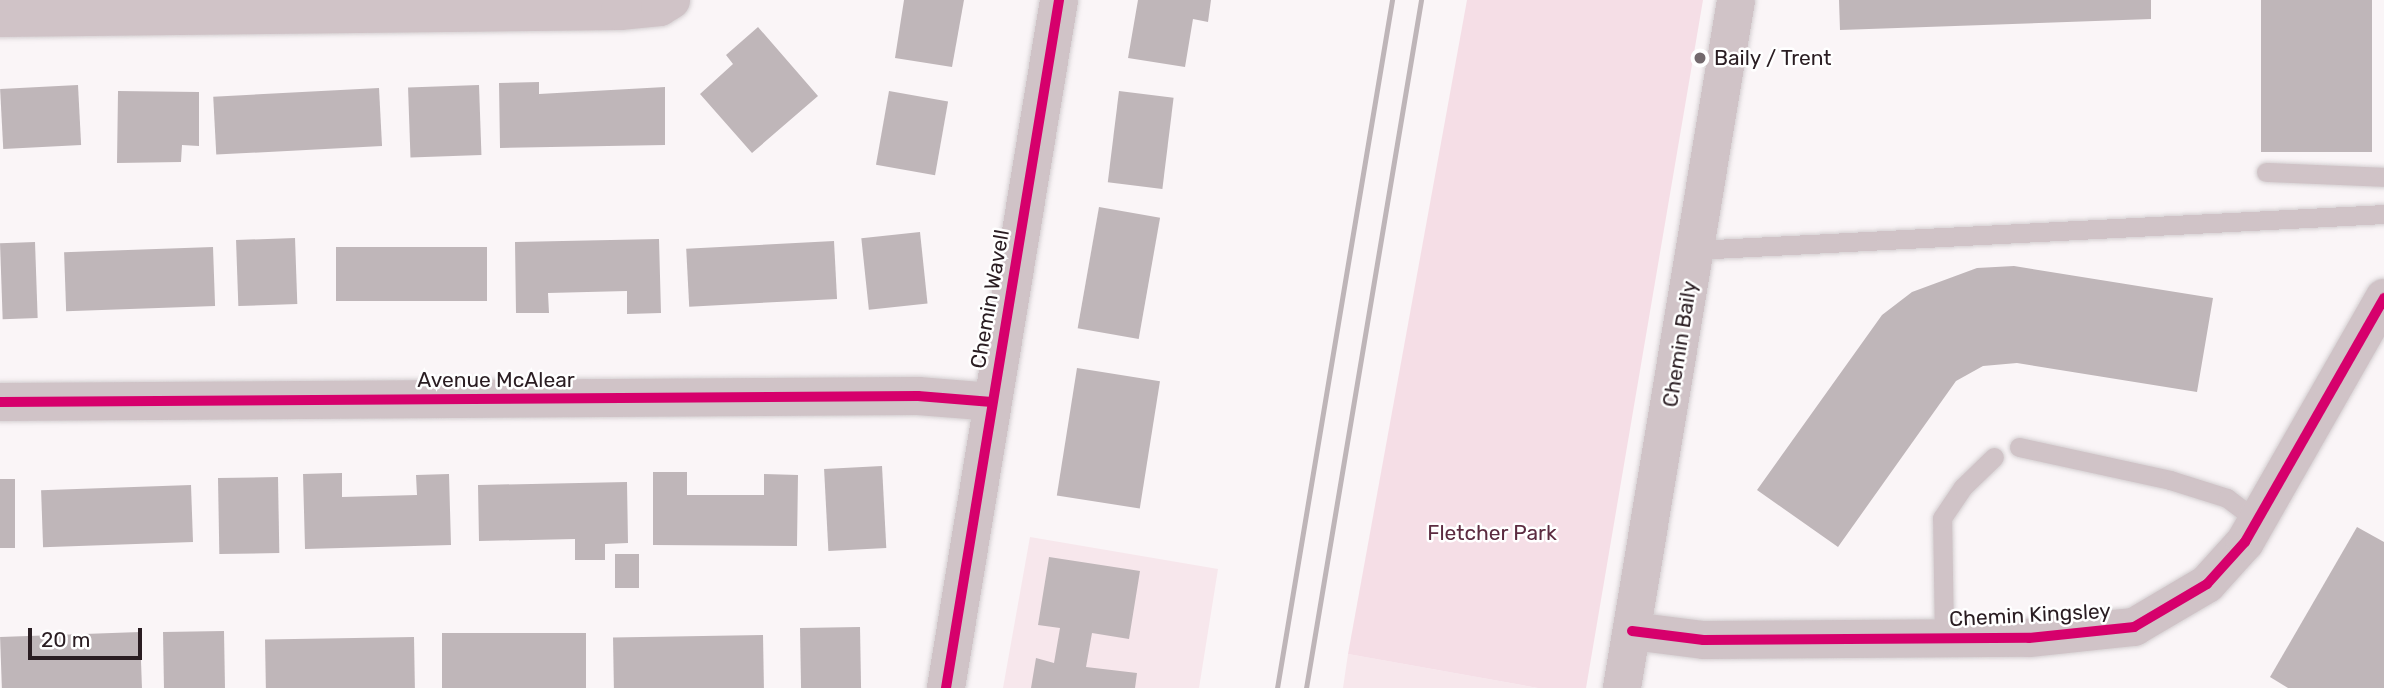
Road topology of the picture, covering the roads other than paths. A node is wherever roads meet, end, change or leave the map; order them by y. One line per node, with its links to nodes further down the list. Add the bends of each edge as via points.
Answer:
1 (1059, 0): 13 (street, Chemin Wavell)
2 (1736, 0): 10 (street, Chemin Baily)
3 (670, 2): 4 (street, via 638,11)
4 (449, 6): 5 (street)
5 (226, 8): 6 (street)
6 (0, 18)
7 (2266, 172): 8 (lane)
8 (2384, 177)
9 (2384, 214): 10 (lane)
10 (1695, 250): 17 (street, Chemin Baily)
11 (2384, 298): 16 (street, Chemin Kingsley)
12 (0, 402): 13 (street, Avenue McAlear, via 918,396)
13 (992, 402): 19 (street, Chemin Wavell)
14 (2019, 447): 16 (lane, via 2170,480 2227,498)
15 (1994, 457): 18 (lane, via 1963,487 1942,519)
16 (2259, 521): 18 (street, Chemin Kingsley, via 2207,584 2134,627 2091,635)
17 (1632, 631): 18 (street, Chemin Kingsley, via 1703,640); 20 (street, Chemin Baily)
18 (1944, 639)
19 (946, 688)
20 (1622, 688)

